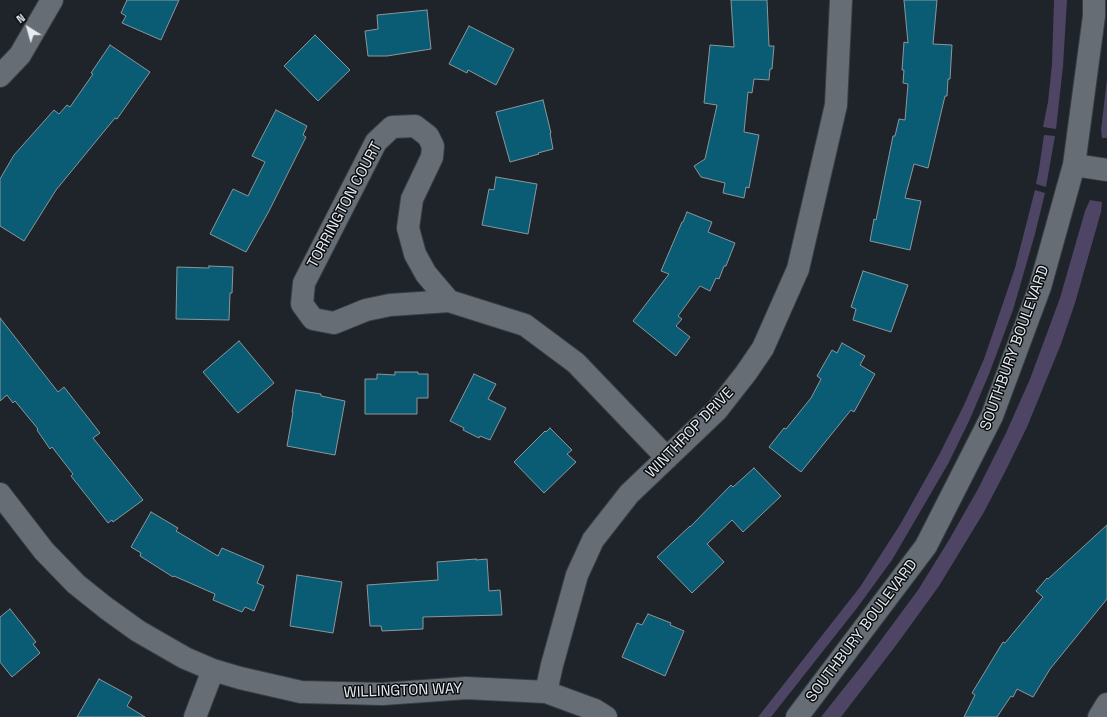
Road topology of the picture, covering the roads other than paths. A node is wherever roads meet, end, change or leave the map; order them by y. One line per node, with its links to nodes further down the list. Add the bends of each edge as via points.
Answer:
1 (52, 0): 4 (street, via 20,56)
2 (841, 0): 8 (street, WINTHROP DRIVE, via 836,105 798,269 763,348 746,373 717,410)
3 (1094, 0): 5 (street, SOUTHBURY BOULEVARD)
4 (0, 76)
5 (1074, 165): 6 (street); 15 (street, SOUTHBURY BOULEVARD, via 1040,287 992,416 926,546)
6 (1107, 170)
7 (449, 301): 7 (street, TORRINGTON COURT, via 426,274 415,254 408,228 412,199 432,158 433,146 428,136 415,126 392,127 376,142 304,282 302,304 313,319 334,323 366,310 390,305); 8 (street, TORRINGTON COURT, via 525,324 576,363)
8 (667, 458): 11 (street, WINTHROP DRIVE, via 629,494 593,540 576,575)
9 (0, 494): 10 (street, WILLINGTON WAY, via 44,551 76,584 134,628 185,658)
10 (213, 670): 11 (street, WILLINGTON WAY, via 301,692 383,694 466,688); 13 (street)
11 (546, 692): 14 (street, WILLINGTON WAY, via 588,707)
12 (1107, 704): 16 (street)
13 (195, 717)
14 (606, 717)
15 (797, 717)
16 (1099, 717)

